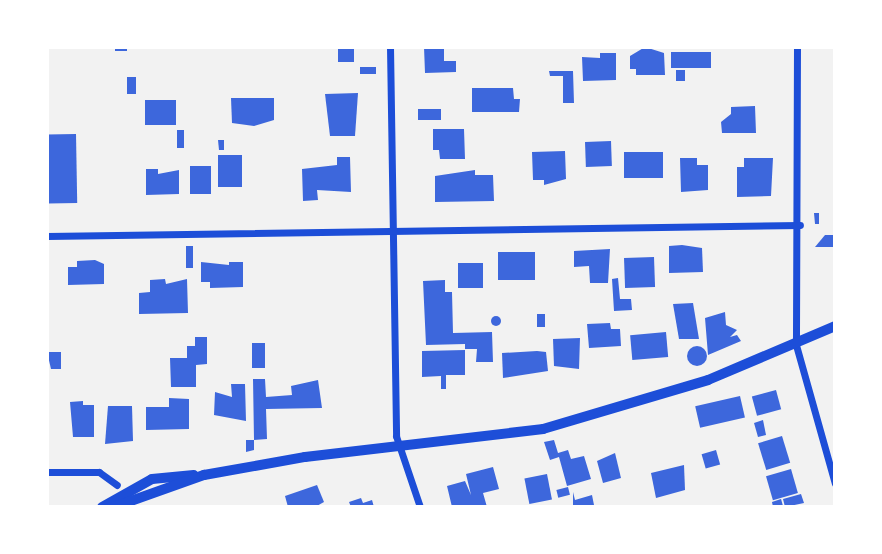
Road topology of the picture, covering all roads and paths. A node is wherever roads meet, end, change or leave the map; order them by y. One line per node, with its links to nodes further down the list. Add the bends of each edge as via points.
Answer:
1 (390, 47): 4 (street)
2 (797, 47): 3 (street)
3 (800, 225): 4 (street); 7 (street)
4 (394, 229): 5 (street); 8 (street, via 396,436)
5 (47, 236)
6 (835, 326): 7 (street)
7 (796, 345): 8 (street, via 708,380 543,429); 11 (street)
8 (401, 447): 10 (street); 15 (street)
9 (47, 472): 12 (street, via 99,472)
10 (204, 475): 13 (street, via 152,480); 14 (street)
11 (835, 484)
12 (117, 485)
13 (102, 507)
14 (114, 507)
15 (420, 507)

